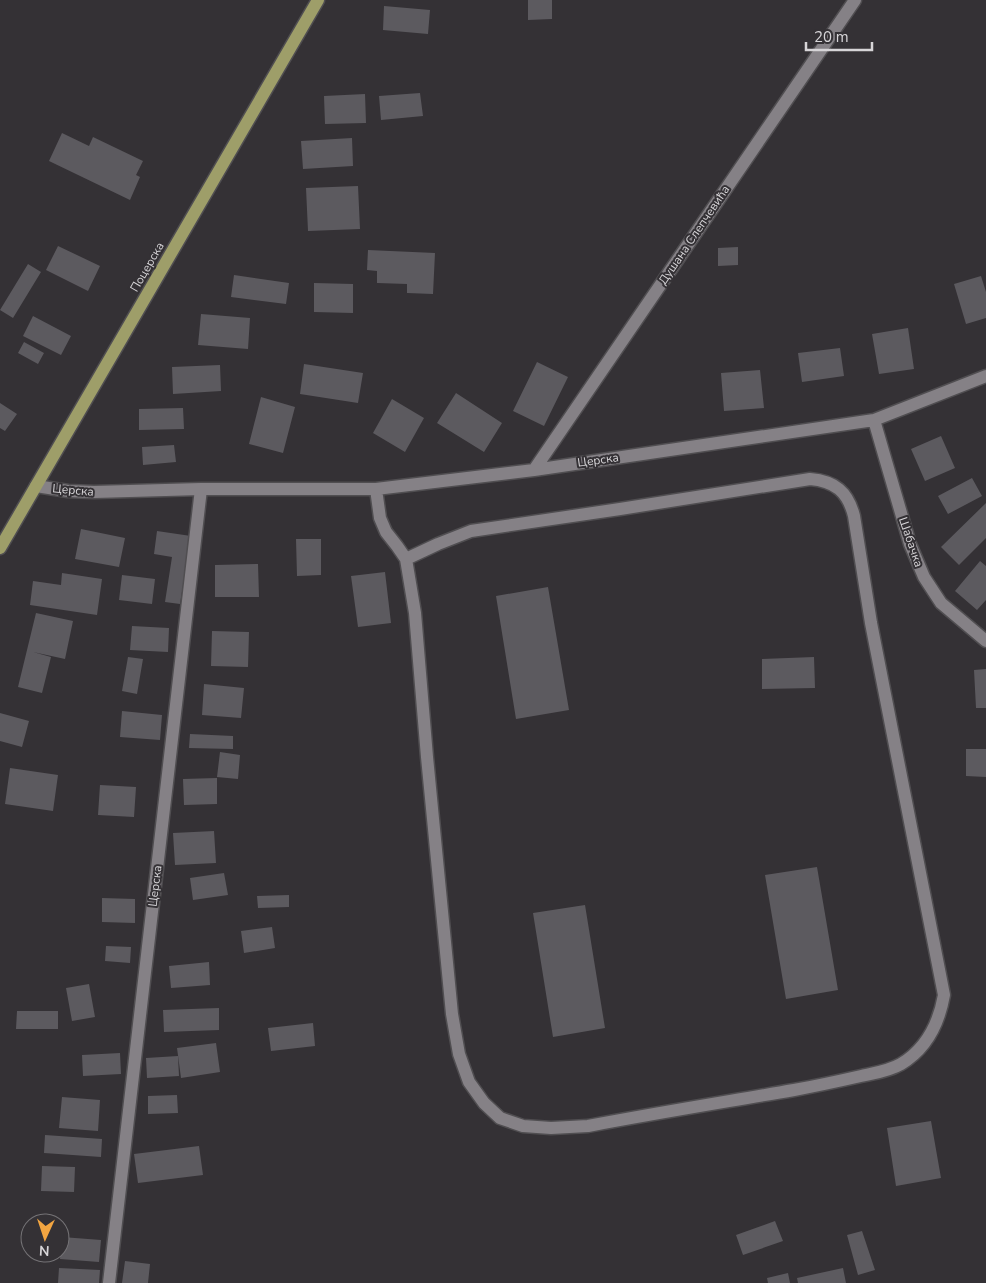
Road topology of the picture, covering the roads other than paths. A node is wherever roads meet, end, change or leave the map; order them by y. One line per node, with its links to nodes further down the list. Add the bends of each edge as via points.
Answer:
1 (318, 0): 6 (main road, Поцерска)
2 (855, 0): 5 (street, Душана Слепчевића)
3 (986, 376): 4 (street, Церска)
4 (874, 420): 5 (street, Церска); 11 (street, Шабачка, via 910,544 924,577 941,603)
5 (534, 470): 8 (street, Церска)
6 (36, 486): 7 (street, Церска, via 94,492); 9 (main road, Поцерска)
7 (201, 489): 8 (street, Церска); 12 (street, Церска)
8 (376, 489): 10 (street, via 380,518)
9 (0, 548)
10 (406, 559): 10 (street, via 415,613 452,1014 459,1054 470,1082 484,1103 500,1118 524,1126 588,1126 820,1085 890,1069 922,1046 937,1022 944,996 871,623 852,506 840,490 821,480 810,479 471,531)
11 (986, 641)
12 (109, 1283)

